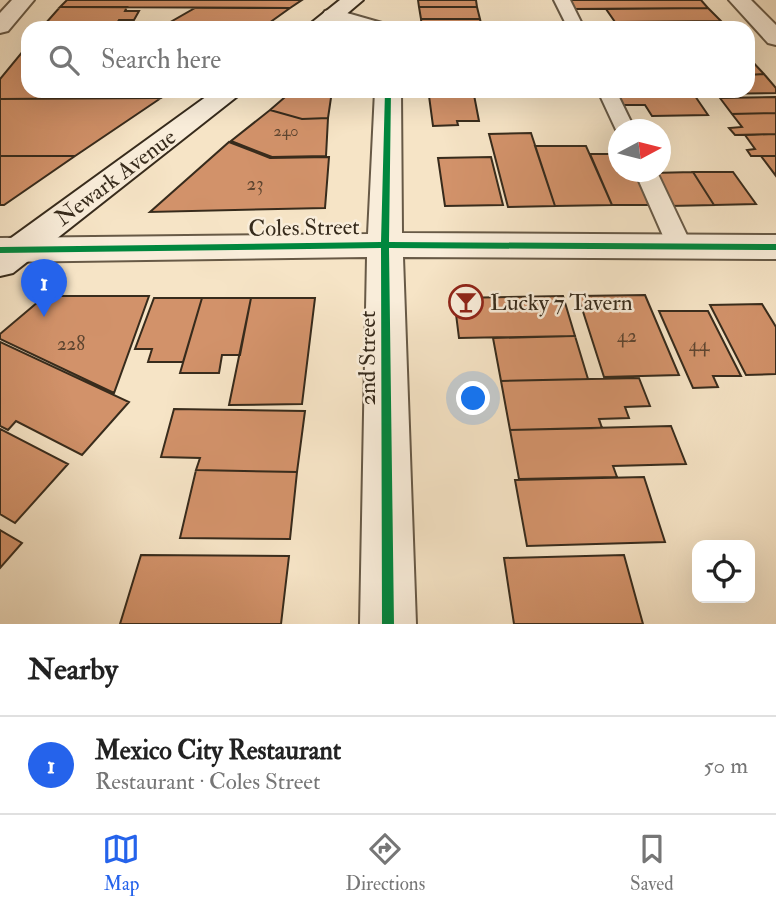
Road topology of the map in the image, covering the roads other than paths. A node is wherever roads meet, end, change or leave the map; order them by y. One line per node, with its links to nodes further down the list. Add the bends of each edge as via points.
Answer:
1 (24, 0): 7 (street)
2 (353, 0): 5 (street)
3 (562, 0): 6 (lane)
4 (739, 0): 8 (street)
5 (325, 21)
6 (572, 21)
7 (0, 26)
8 (776, 38)
9 (221, 98): 17 (street, Newark Avenue)
10 (388, 98): 14 (street, 2nd Street)
11 (610, 98): 12 (lane)
12 (620, 119)
13 (650, 182): 16 (lane)
14 (385, 245): 16 (street, Coles Street); 17 (street, Coles Street); 18 (street, 2nd Street)
15 (776, 247): 16 (street, Coles Street)
16 (680, 248)
17 (6, 255)
18 (388, 624)

